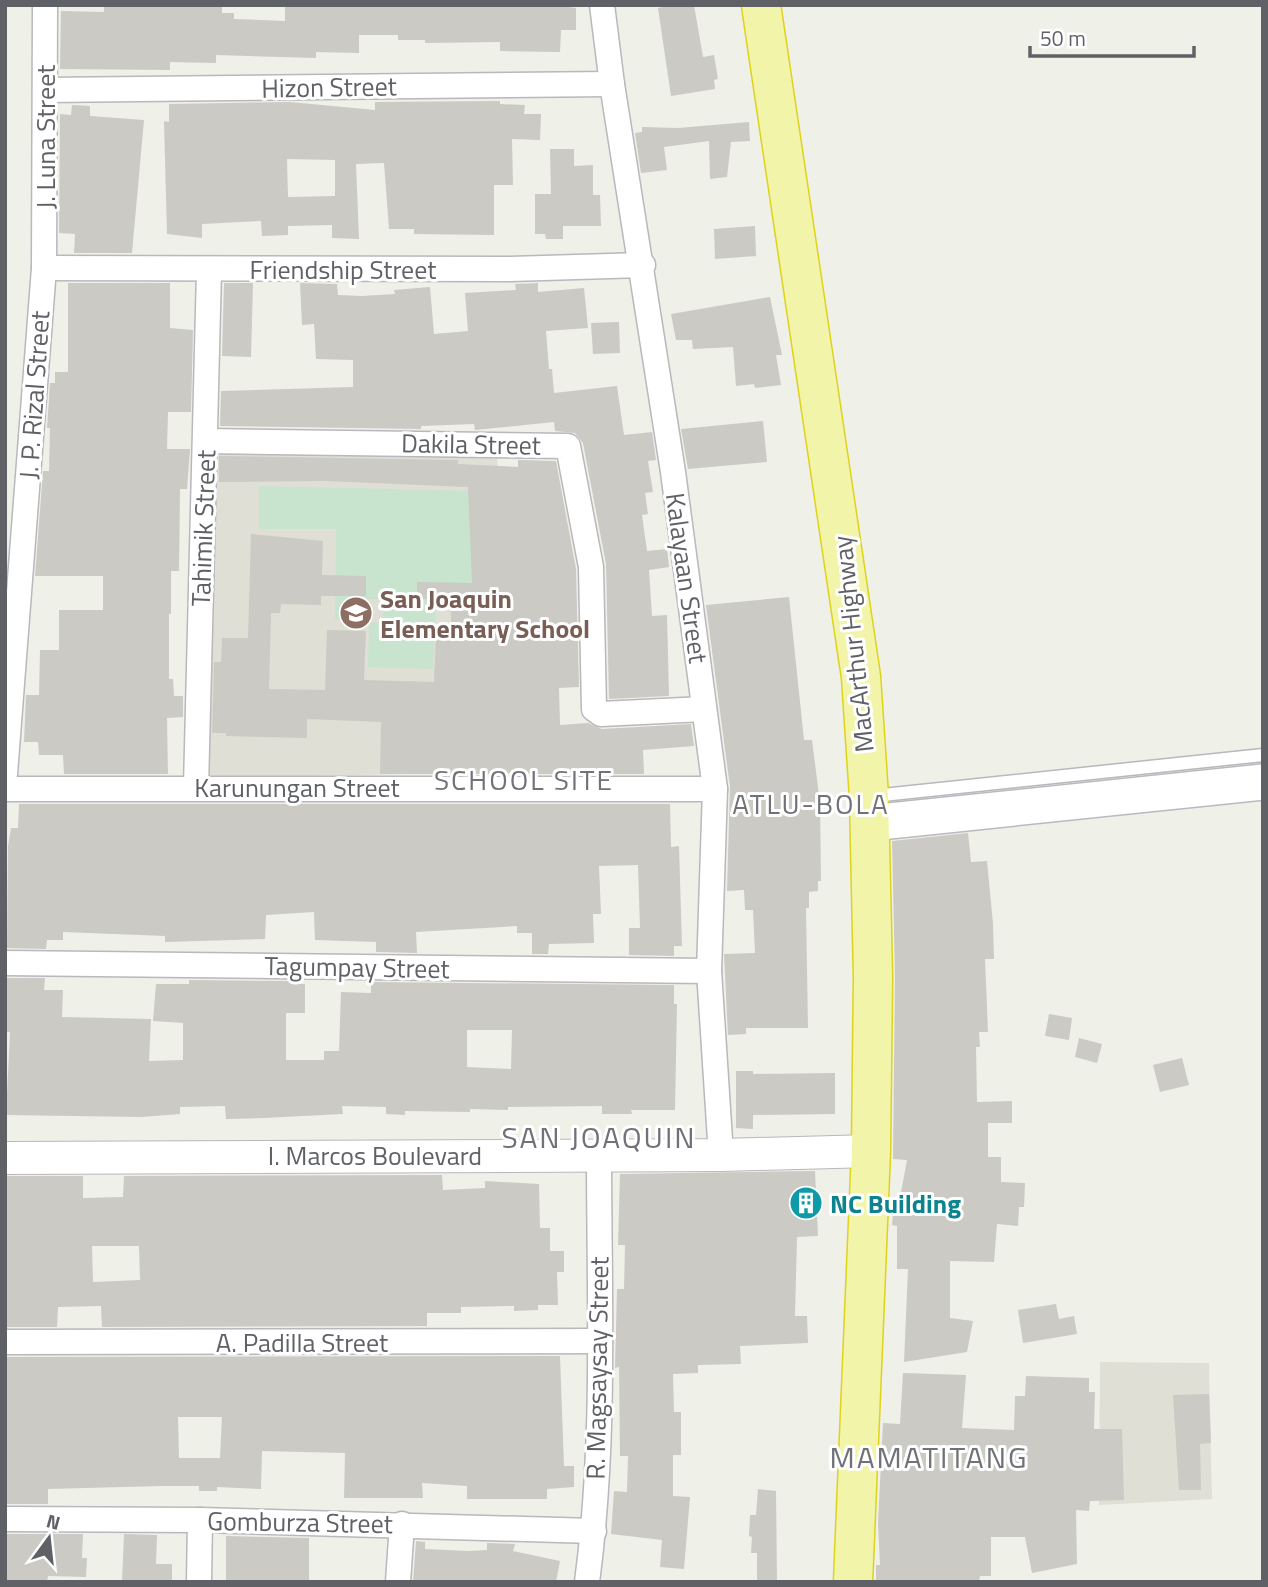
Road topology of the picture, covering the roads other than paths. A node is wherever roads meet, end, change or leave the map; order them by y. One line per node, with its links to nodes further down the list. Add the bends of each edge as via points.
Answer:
1 (44, 5): 5 (street, J. Luna Street)
2 (602, 5): 4 (street, Kalayaan Street)
3 (761, 5): 17 (highway, MacArthur Highway, via 861,677)
4 (612, 84): 5 (street, Hizon Street); 6 (street, Kalayaan Street)
5 (46, 90): 7 (street, J. Luna Street)
6 (643, 265): 8 (street, Friendship Street); 10 (street, Kalayaan Street)
7 (44, 268): 8 (street, Friendship Street); 12 (street, J. P. Rizal Street)
8 (209, 270): 9 (street, Tahimik Street)
9 (206, 441): 10 (street, Dakila Street, via 568,446 591,567 594,709 601,714); 14 (street, Tahimik Street)
10 (704, 709): 16 (street, Kalayaan Street)
11 (1263, 755): 17 (lane)
12 (5, 774)
13 (1263, 782): 17 (main road)
14 (196, 787): 15 (street, Karunungan Street); 16 (street, Karunungan Street)
15 (5, 789)
16 (715, 789): 19 (street, Kalayaan Street)
17 (870, 810): 20 (highway, MacArthur Highway)
18 (5, 963): 19 (street, Tagumpay Street)
19 (709, 971): 22 (street, Kalayaan Street)
20 (871, 1151): 22 (street, I. Marcos Boulevard); 33 (highway, MacArthur Highway)
21 (599, 1153): 22 (street, I. Marcos Boulevard); 23 (street, I. Marcos Boulevard); 24 (street, R. Magsaysay Street)
22 (721, 1155)
23 (5, 1158)
24 (600, 1341): 25 (street, A. Padilla Street); 29 (street, R. Magsaysay Street)
25 (5, 1342)
26 (5, 1519): 27 (street, Gomburza Street)
27 (200, 1520): 28 (street, Gomburza Street); 30 (street)
28 (402, 1524): 29 (street, Gomburza Street); 31 (street)
29 (594, 1531): 32 (street, R. Magsaysay Street)
30 (199, 1582)
31 (398, 1582)
32 (587, 1582)
33 (853, 1582)

